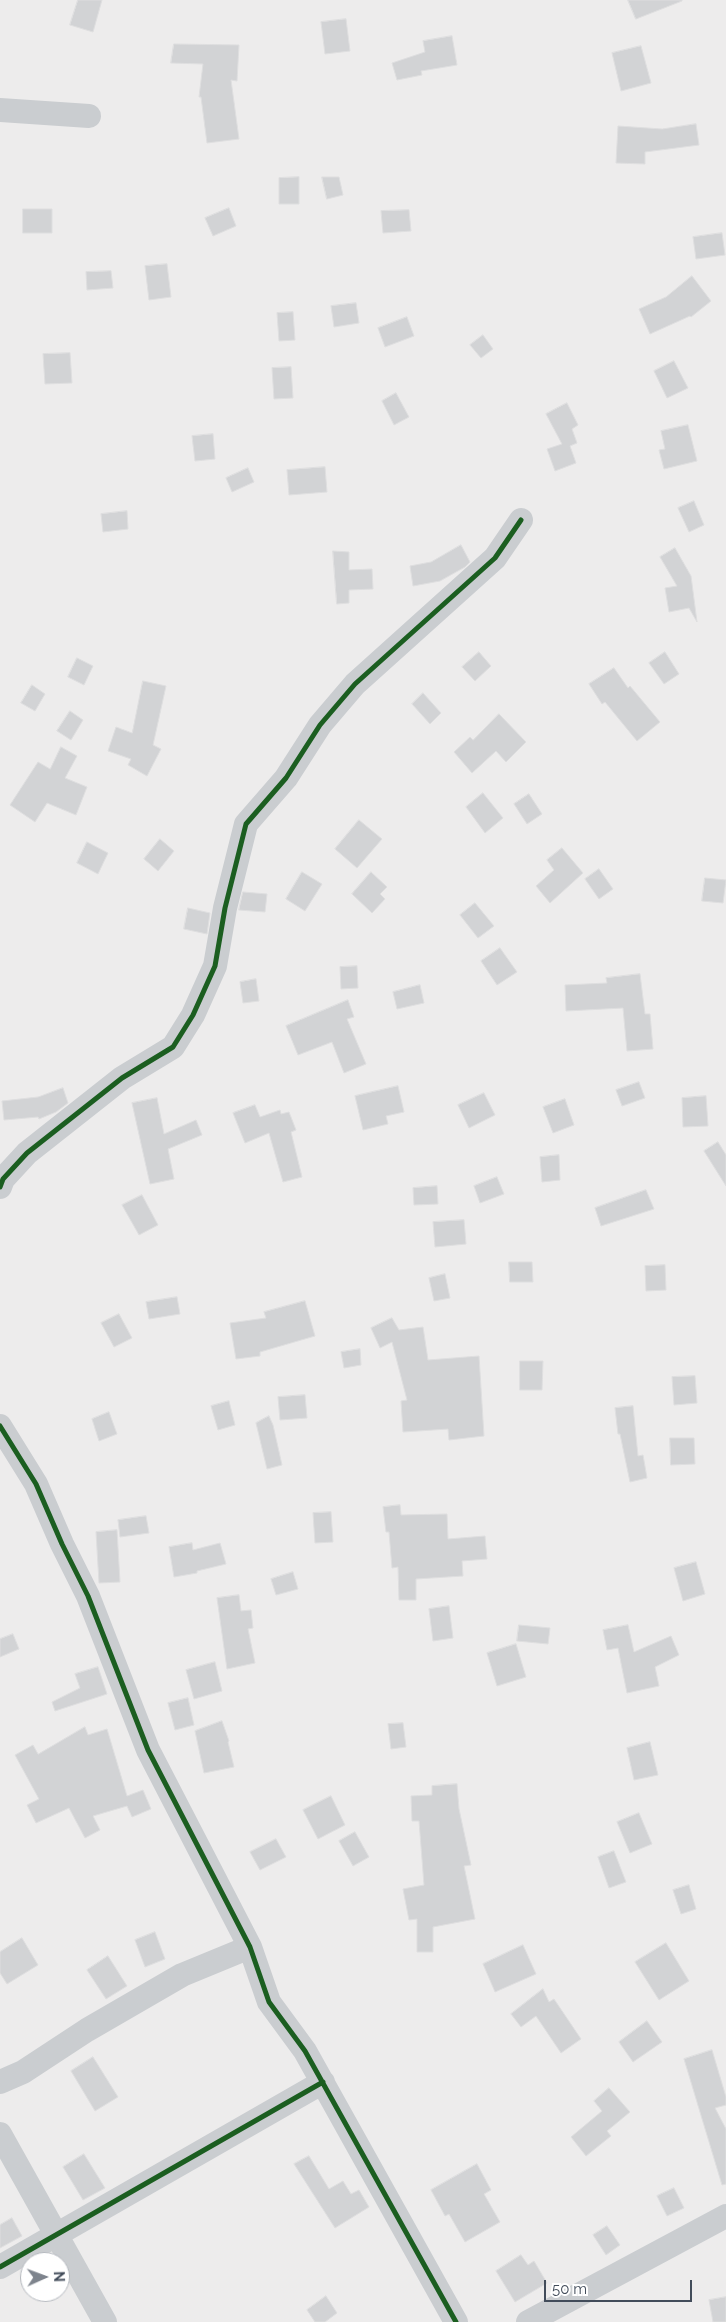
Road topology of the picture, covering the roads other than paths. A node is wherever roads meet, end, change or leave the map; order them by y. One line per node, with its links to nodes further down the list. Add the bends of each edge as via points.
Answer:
1 (0, 110): 2 (street)
2 (89, 116)
3 (521, 520): 4 (street, via 495,558 355,684 320,725 286,778 246,824 225,908 215,966 193,1015 173,1047 122,1078 27,1152)
4 (0, 1186)
5 (0, 1426): 6 (street, via 36,1484 88,1596 148,1750)
6 (250, 1947): 7 (street, via 182,1976 87,2030 23,2072); 8 (street, via 269,2002)
7 (0, 2082)
8 (323, 2082): 11 (street); 14 (street)
9 (0, 2134): 11 (street)
10 (726, 2216): 15 (street)
11 (57, 2236): 12 (street); 13 (street)
12 (0, 2267)
13 (105, 2322)
14 (456, 2322)
15 (528, 2322)

